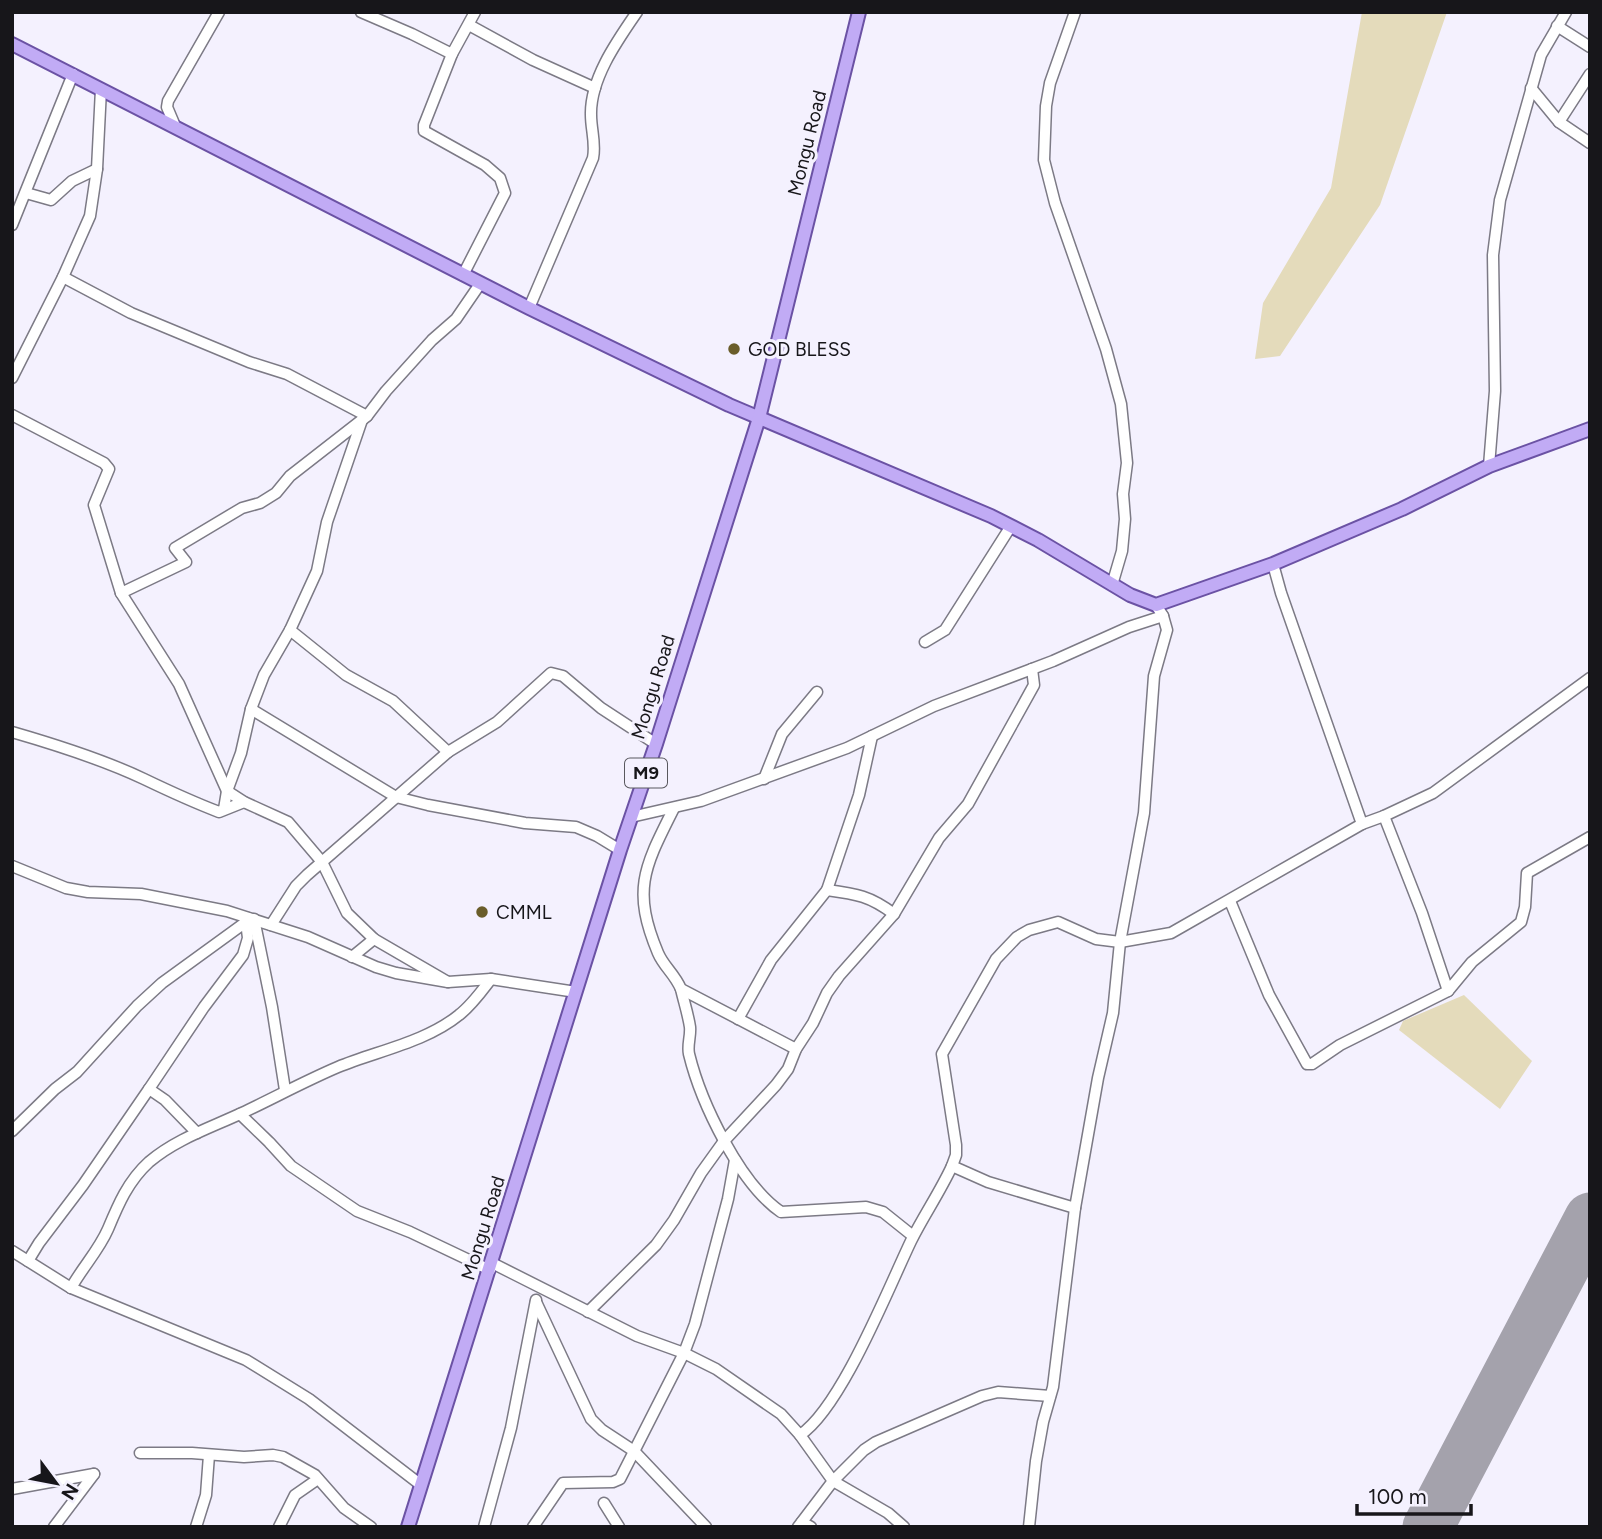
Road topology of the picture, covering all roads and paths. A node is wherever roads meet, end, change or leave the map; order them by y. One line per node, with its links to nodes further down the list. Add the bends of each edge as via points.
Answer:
1 (219, 12): 19 (street, via 168,101)
2 (361, 12): 12 (street)
3 (475, 12): 8 (street)
4 (637, 12): 15 (street)
5 (859, 12): 31 (main road, Mongu Road / M9)
6 (1074, 12): 36 (street, via 1050,83 1044,160 1121,404 1127,463 1122,494 1125,519)
7 (1566, 12): 9 (street)
8 (469, 25): 12 (street); 15 (street)
9 (1558, 26): 11 (street); 16 (street, via 1541,55)
10 (12, 44): 13 (main road)
11 (1590, 47)
12 (452, 54): 24 (street, via 424,131 493,171 505,193)
13 (73, 74): 17 (main road); 22 (street)
14 (1590, 74): 18 (street)
15 (595, 88): 27 (street, via 593,158)
16 (1531, 88): 18 (street); 33 (street, via 1495,231)
17 (102, 89): 19 (main road); 21 (street)
18 (1559, 122): 20 (street)
19 (175, 126): 24 (main road)
20 (1590, 143)
21 (97, 169): 22 (street, via 72,181 51,200); 25 (street, via 90,216)
22 (26, 193): 23 (street)
23 (12, 225)
24 (463, 275): 26 (main road)
25 (63, 277): 28 (street); 30 (street, via 131,313 287,374)
26 (480, 284): 27 (main road); 30 (street, via 456,319)
27 (529, 309): 31 (main road)
28 (12, 378)
29 (12, 415): 37 (street, via 109,469 94,505)
30 (364, 418): 37 (street, via 290,475 276,494 242,508 175,548 186,562); 39 (street, via 327,522 317,571)
31 (759, 418): 34 (main road); 47 (main road, Mongu Road / M9)
32 (1590, 429): 33 (main road)
33 (1489, 466): 35 (main road)
34 (1011, 526): 36 (main road); 40 (street, via 945,630)
35 (1273, 564): 38 (main road); 57 (street)
36 (1112, 585): 38 (main road)
37 (121, 593): 50 (street, via 178,684)
38 (1159, 610): 41 (street); 68 (street, via 1167,630 1154,676 1144,813)
39 (290, 630): 44 (street); 48 (street, via 346,675 393,701)
40 (925, 642)
41 (1032, 669): 46 (street, via 934,706); 64 (street, via 1034,685 980,784 939,838)
42 (1590, 678): 55 (street, via 1433,793)
43 (817, 692): 49 (street, via 782,734)
44 (251, 709): 50 (street); 51 (street)
45 (12, 732): 54 (street, via 89,757 181,799)
46 (872, 736): 49 (street); 62 (street, via 859,795)
47 (656, 744): 48 (street, via 610,715 563,676 551,673 497,722); 56 (main road, Mongu Road / M9)
48 (448, 752): 51 (street)
49 (764, 779): 53 (street)
50 (227, 790): 52 (street); 54 (street)
51 (396, 797): 59 (street, via 525,823 576,827); 60 (street)
52 (243, 802): 54 (street); 60 (street, via 288,822)
53 (674, 808): 56 (street); 72 (street, via 648,862 642,896 658,953)
54 (224, 810)
55 (1384, 816): 57 (street); 73 (street)
56 (631, 817): 59 (main road, Mongu Road / M9)
57 (1362, 824): 63 (street)
58 (1590, 837): 73 (street, via 1527,873 1521,922 1472,962)
59 (620, 850): 74 (main road, Mongu Road / M9)
60 (322, 862): 66 (street, via 296,886); 67 (street, via 347,913)
61 (12, 866): 65 (street, via 66,888 206,905)
62 (827, 890): 64 (street, via 876,900); 75 (street, via 771,960)
63 (1230, 901): 68 (street, via 1171,933); 73 (street, via 1269,995 1307,1064)
64 (894, 914): 76 (street, via 839,976)
65 (249, 920): 66 (street); 77 (street, via 243,955); 78 (street, via 272,1007); 80 (street, via 150,993 77,1072)
66 (271, 925): 69 (street)
67 (374, 939): 69 (street); 71 (street)
68 (1120, 942): 84 (street, via 1096,939 1058,922 1029,930 996,959 942,1054 956,1144); 85 (street, via 1113,1013)
69 (352, 957): 71 (street, via 396,973)
70 (491, 979): 71 (street); 74 (street); 78 (street, via 458,1016 425,1035)
71 (448, 982)
72 (681, 989): 75 (street); 82 (street, via 690,1027 689,1051)
73 (1448, 991)
74 (576, 992): 89 (main road, Mongu Road / M9)
75 (738, 1019): 76 (street)
76 (796, 1049): 82 (street, via 776,1085)
77 (149, 1089): 81 (street); 88 (street)
78 (285, 1090): 79 (street)
79 (240, 1114): 81 (street); 89 (street, via 291,1166 358,1211)
80 (12, 1131)
81 (197, 1133): 91 (street, via 163,1152 137,1175)
82 (724, 1141): 83 (street); 93 (street, via 656,1245)
83 (735, 1160): 86 (street, via 762,1197 781,1212 866,1207 883,1212); 94 (street, via 729,1199)
84 (953, 1166): 85 (street, via 988,1182); 86 (street)
85 (1075, 1208): 95 (street)
86 (913, 1236): 96 (street, via 825,1410)
87 (12, 1251): 88 (street)
88 (28, 1261): 91 (street)
89 (491, 1266): 90 (street); 102 (main road, Mongu Road / M9)
90 (537, 1286): 92 (street); 93 (street)
91 (71, 1288): 102 (street, via 246,1360 309,1399)
92 (536, 1302): 97 (street, via 591,1419); 111 (street, via 511,1428)
93 (588, 1312): 94 (street)
94 (684, 1353): 96 (street, via 739,1384 781,1414); 97 (street)
95 (1051, 1396): 101 (street, via 998,1392 982,1396 876,1442); 116 (street, via 1036,1461)
96 (800, 1435): 101 (street)
97 (634, 1451): 112 (street, via 617,1482 563,1483); 114 (street)
98 (140, 1453): 99 (street)
99 (209, 1455): 100 (street, via 273,1455); 107 (street, via 206,1495)
100 (318, 1479): 108 (street, via 295,1495); 109 (street, via 344,1508)
101 (833, 1481): 105 (street); 115 (street)
102 (421, 1485): 110 (main road, Mongu Road / M9)
103 (12, 1489): 106 (street, via 94,1475)
104 (604, 1503): 113 (street)
105 (804, 1525)
106 (54, 1527)
107 (197, 1527)
108 (279, 1527)
109 (371, 1527)
110 (408, 1527)
111 (484, 1527)
112 (533, 1527)
113 (619, 1527)
114 (706, 1527)
115 (904, 1527)
116 (1029, 1527)

